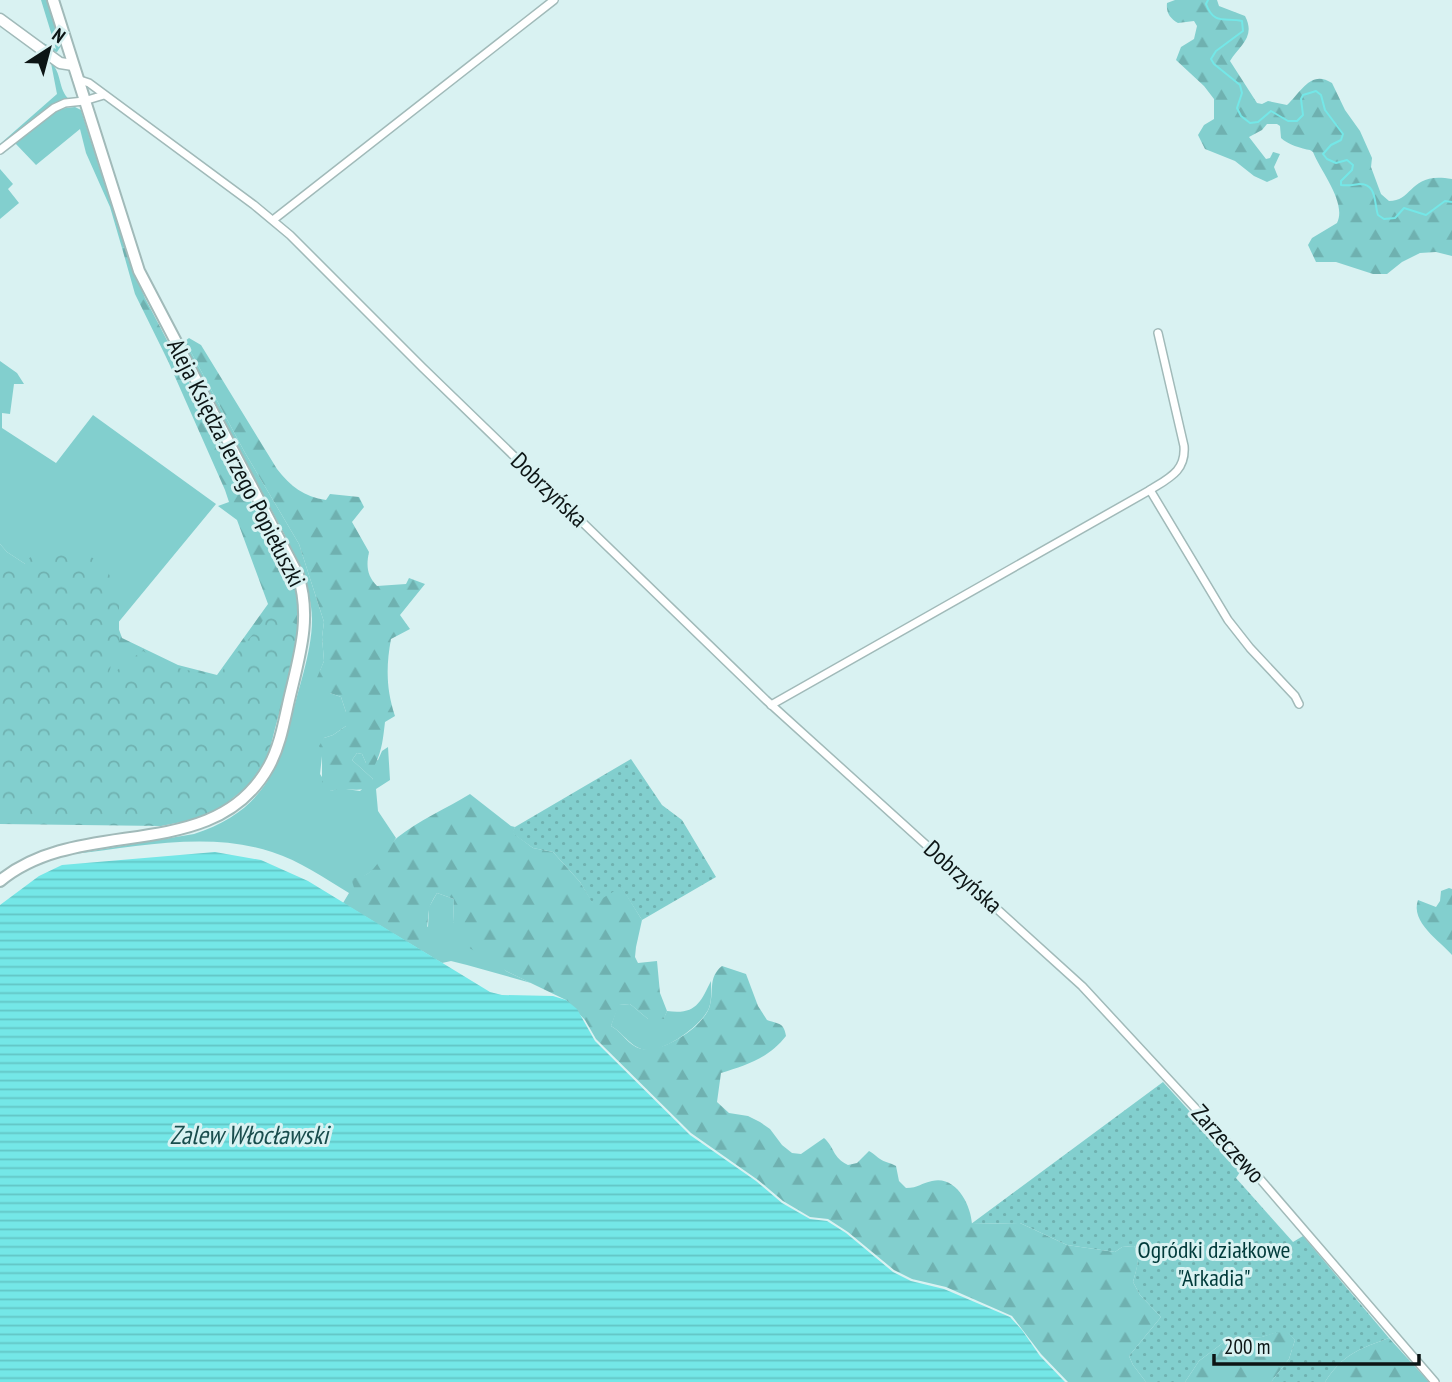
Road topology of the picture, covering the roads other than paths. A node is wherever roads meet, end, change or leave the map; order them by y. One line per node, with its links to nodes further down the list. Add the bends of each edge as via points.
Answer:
1 (52, 0): 4 (main road, Aleja Księdza Jerzego Popiełuszki)
2 (554, 0): 9 (street)
3 (0, 19): 4 (street, via 60,63)
4 (73, 65): 5 (main road, Aleja Księdza Jerzego Popiełuszki)
5 (77, 79): 6 (street, Dobrzyńska); 7 (main road, Aleja Księdza Jerzego Popiełuszki)
6 (104, 94): 7 (street); 9 (street, Dobrzyńska)
7 (84, 101): 8 (street, via 54,108); 14 (main road, Aleja Księdza Jerzego Popiełuszki, via 139,271 298,575 305,630 274,755 243,799 201,824 42,855)
8 (0, 150)
9 (273, 220): 13 (street, Dobrzyńska)
10 (1158, 333): 11 (street, via 1184,458 1178,471)
11 (1150, 490): 12 (street, via 1228,620); 13 (street)
12 (1299, 704)
13 (771, 705): 15 (street, Dobrzyńska)
14 (0, 881)
15 (1008, 918): 16 (street, Zarzeczewo, via 1088,992 1207,1120)
16 (1435, 1382)

